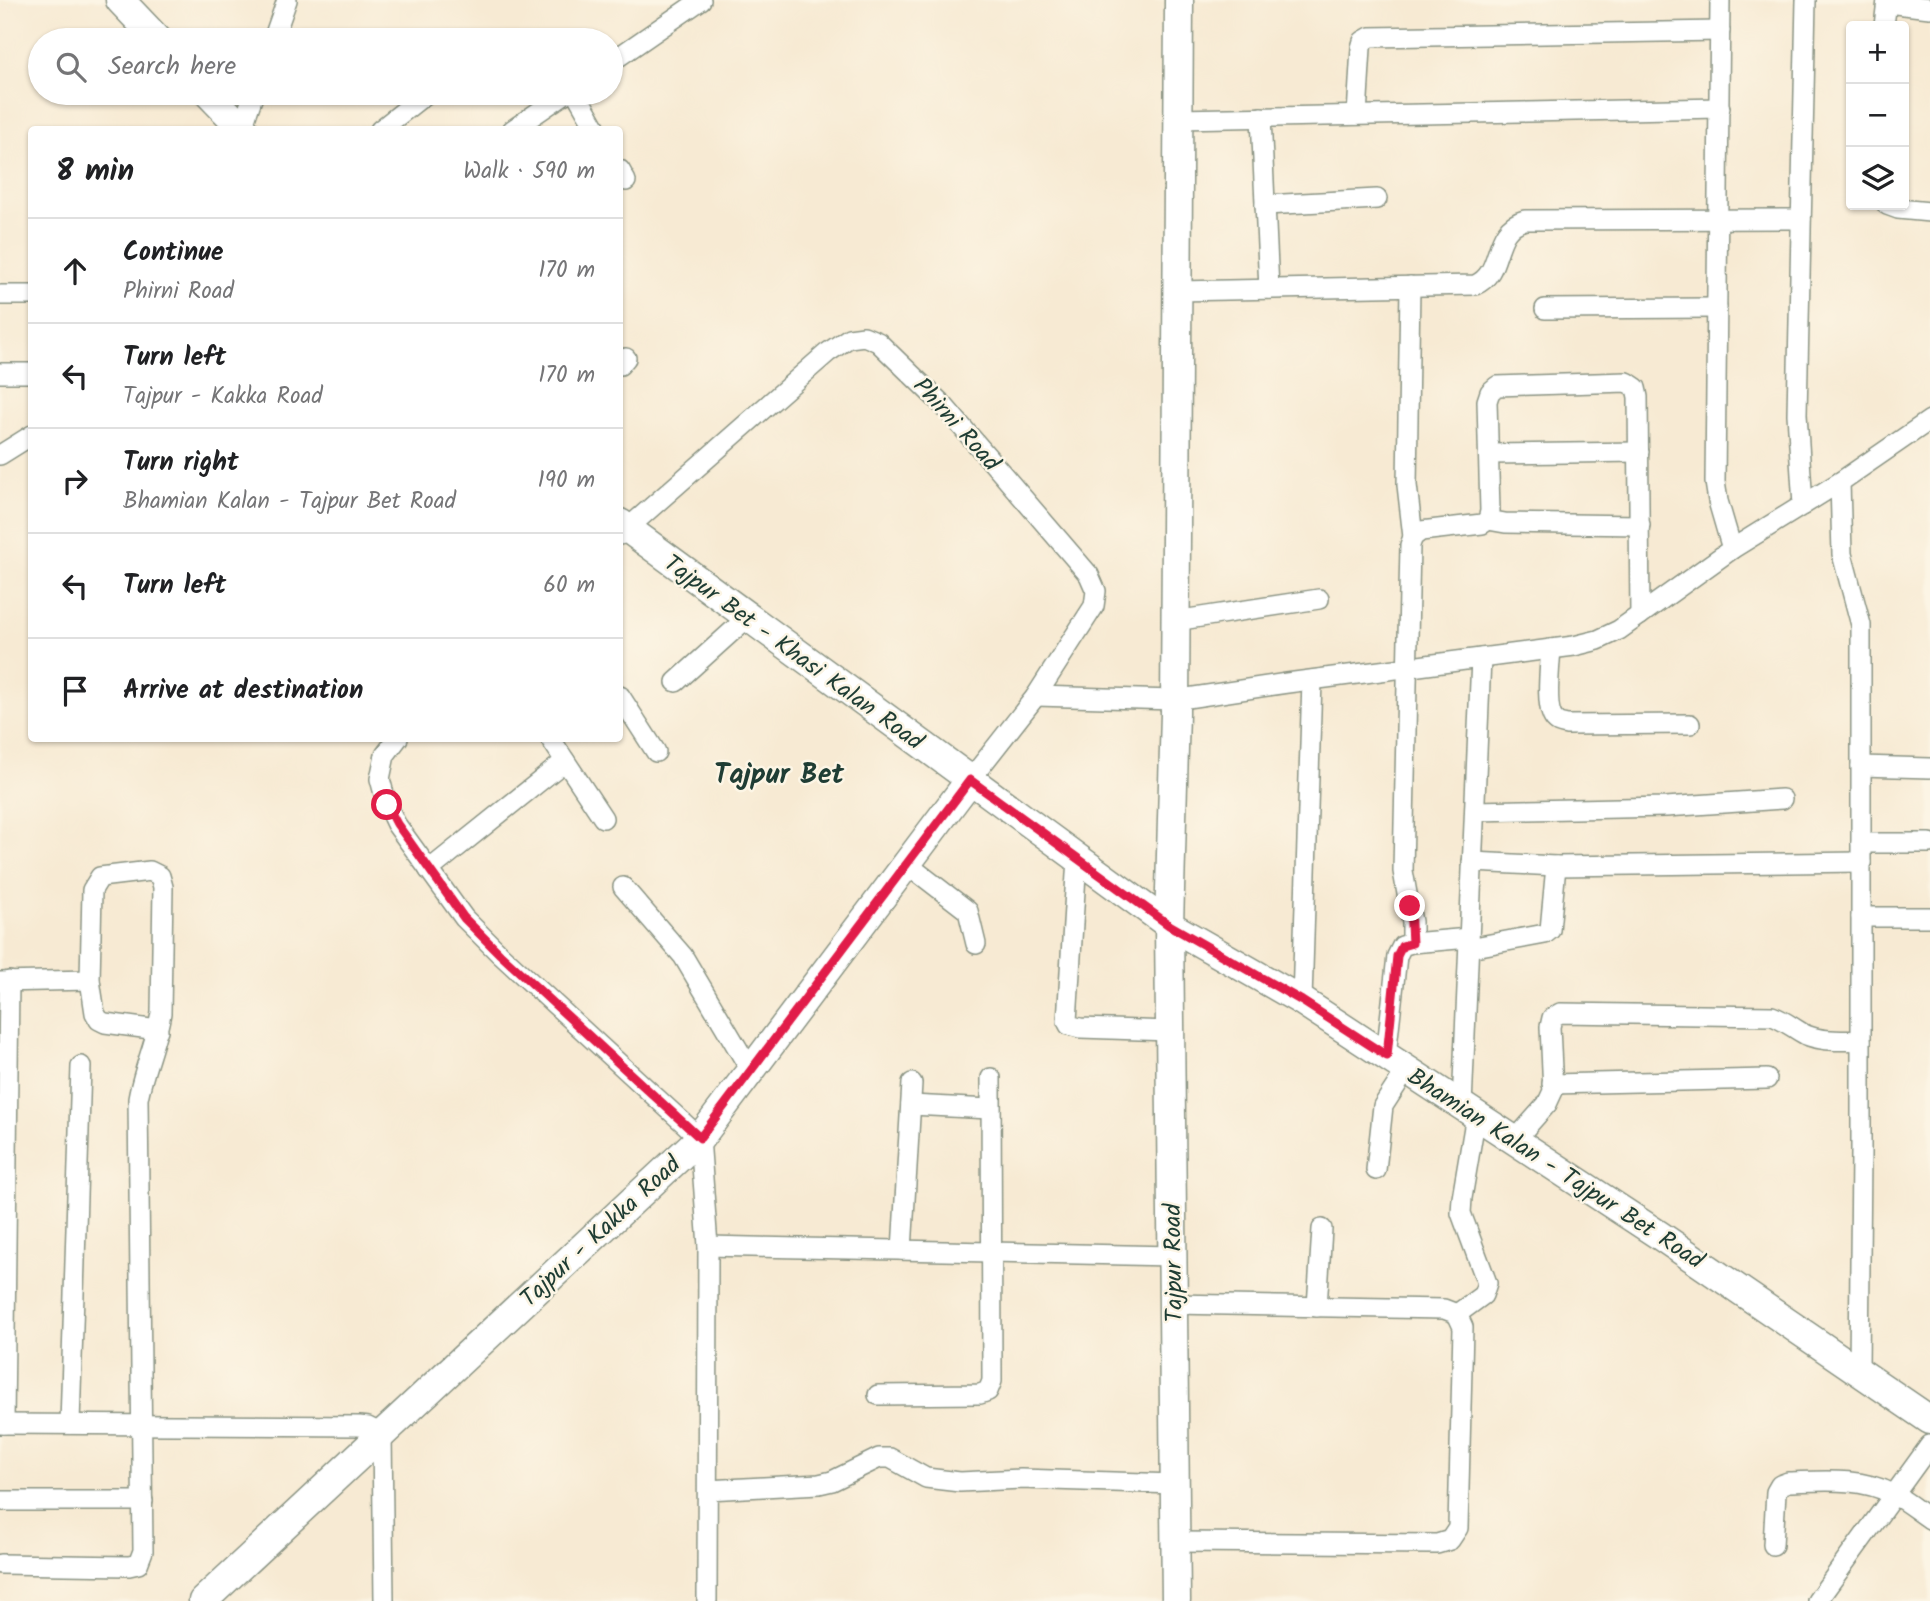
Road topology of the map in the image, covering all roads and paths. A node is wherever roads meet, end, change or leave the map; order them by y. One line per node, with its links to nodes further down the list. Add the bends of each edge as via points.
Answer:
1 (120, 0): 10 (street)
2 (287, 0): 11 (street)
3 (701, 0): 13 (street)
4 (1179, 0): 22 (street, Tajpur Road)
5 (1720, 0): 12 (street)
6 (1806, 0): 33 (street)
7 (1887, 2): 8 (street); 9 (street)
8 (1930, 8)
9 (1885, 21)
10 (147, 28)
11 (277, 28)
12 (1720, 31): 19 (street); 20 (street, via 1370,37 1361,48)
13 (623, 54)
14 (220, 105): 23 (street)
15 (250, 105): 24 (street)
16 (412, 105): 25 (street)
17 (548, 105): 26 (street)
18 (583, 105): 27 (street)
19 (1720, 108): 20 (street); 32 (street)
20 (1357, 115): 21 (street)
21 (1261, 117): 22 (street); 29 (street)
22 (1178, 119): 36 (street, Tajpur Road)
23 (240, 126)
24 (244, 126)
25 (385, 126)
26 (518, 126)
27 (595, 126)
28 (1377, 200): 29 (street)
29 (1265, 205): 35 (street)
30 (1909, 210): 31 (street)
31 (1930, 212)
32 (1718, 218): 33 (street); 34 (street, via 1515,222 1506,230 1485,281); 40 (street)
33 (1801, 219): 47 (street, via 1797,414)
34 (1410, 286): 35 (street); 52 (street, via 1407,485)
35 (1269, 289): 36 (street)
36 (1177, 291): 57 (street, Tajpur Road)
37 (0, 295): 38 (street)
38 (28, 295)
39 (1545, 309): 40 (street)
40 (1717, 309): 53 (street, via 1715,482)
41 (0, 373): 42 (street)
42 (28, 373)
43 (1930, 420): 46 (street)
44 (1639, 452): 45 (street); 45 (street, via 1638,397 1636,388 1627,382 1497,386 1489,392); 49 (street)
45 (1489, 454): 48 (street)
46 (1840, 482): 47 (street); 71 (street, via 1842,554 1861,625)
47 (1803, 505): 53 (street)
48 (1488, 520): 49 (street); 52 (street, via 1421,531)
49 (1640, 525): 55 (street)
50 (623, 528): 63 (street, Phirni Road, via 827,353 849,338 864,336 878,342 944,407 1089,575 1096,591 1094,606)
51 (623, 530): 56 (street, Tajpur Bet - Khasi Kalan Road)
52 (1413, 537): 60 (street)
53 (1732, 549): 55 (street)
54 (1319, 599): 57 (street)
55 (1640, 615): 58 (street, via 1598,640)
56 (747, 618): 62 (street); 73 (street, Tajpur Bet - Khasi Kalan Road)
57 (1174, 621): 64 (street, Tajpur Road)
58 (1551, 649): 59 (street); 66 (street, via 1549,701 1556,721 1567,726)
59 (1481, 658): 60 (street); 75 (street)
60 (1408, 667): 61 (street); 88 (street, via 1403,871)
61 (1312, 680): 64 (street); 93 (street)
62 (676, 682)
63 (1036, 696): 64 (street); 73 (street, Phirni Road)
64 (1174, 700): 87 (street, Tajpur Road)
65 (623, 701): 69 (street)
66 (1690, 724)
67 (395, 742): 83 (street, via 385,755 380,779 397,824)
68 (553, 742): 70 (street)
69 (656, 752)
70 (565, 761): 76 (street); 83 (street)
71 (1861, 766): 72 (street); 78 (street)
72 (1930, 768)
73 (970, 780): 79 (street, Bhamian Kalan - Tajpur Bet Road); 81 (street, Tajpur - Kakka Road)
74 (1782, 799): 75 (street)
75 (1475, 811): 80 (street)
76 (603, 818)
77 (1930, 843): 78 (street)
78 (1861, 853): 82 (street); 85 (street)
79 (1077, 858): 87 (street, Bhamian Kalan - Tajpur Bet Road); 95 (street, via 1069,1025)
80 (1472, 862): 82 (street); 89 (street)
81 (907, 864): 90 (street, via 968,911); 99 (street, Tajpur - Kakka Road)
82 (1556, 866): 89 (street, via 1550,930)
83 (429, 870): 107 (street, via 464,918 500,954)
84 (623, 887): 99 (street, via 683,956)
85 (1861, 917): 86 (street); 96 (street)
86 (1930, 917)
87 (1169, 925): 93 (street, Bhamian Kalan - Tajpur Bet Road); 95 (street, Tajpur Road)
88 (1412, 943): 89 (street); 97 (street, via 1402,946 1397,956)
89 (1469, 943): 106 (street)
90 (976, 944)
91 (4, 981): 92 (street); 121 (street)
92 (90, 981): 94 (street, via 99,1020); 94 (street, via 94,883 108,874 150,871 160,876)
93 (1302, 1001): 97 (street, Bhamian Kalan - Tajpur Bet Road)
94 (159, 1030): 123 (street, via 138,1099)
95 (1170, 1031): 114 (street, Tajpur Road)
96 (1861, 1041): 103 (street, via 1806,1035 1772,1016 1560,1013 1552,1018 1550,1027); 118 (street)
97 (1397, 1063): 106 (street, Bhamian Kalan - Tajpur Bet Road); 109 (street, via 1383,1106)
98 (81, 1066): 122 (street)
99 (751, 1071): 107 (street, Tajpur - Kakka Road)
100 (991, 1078): 105 (street)
101 (1767, 1079): 103 (street)
102 (912, 1083): 104 (street)
103 (1552, 1084): 108 (street, via 1547,1104)
104 (911, 1105): 105 (street); 112 (street)
105 (990, 1109): 113 (street)
106 (1469, 1110): 108 (street, Bhamian Kalan - Tajpur Bet Road); 117 (street, via 1461,1213 1487,1283 1483,1295)
107 (700, 1138): 111 (street); 124 (street, Tajpur - Kakka Road)
108 (1515, 1140): 118 (street, Bhamian Kalan - Tajpur Bet Road)
109 (1376, 1170)
110 (1322, 1229): 116 (street)
111 (708, 1246): 112 (street); 127 (street)
112 (902, 1250): 113 (street)
113 (990, 1252): 114 (street); 119 (street, via 992,1381 988,1391)
114 (1172, 1256): 115 (street, Tajpur Road)
115 (1173, 1304): 116 (street); 126 (street, Tajpur Road)
116 (1317, 1307): 117 (street, via 1444,1309)
117 (1457, 1314): 132 (street, via 1462,1327 1458,1528 1450,1540 1437,1544)
118 (1859, 1371): 120 (street, Bhamian Kalan - Tajpur Bet Road)
119 (878, 1395)
120 (1930, 1420)
121 (2, 1423): 122 (street)
122 (70, 1423): 123 (street)
123 (143, 1423): 124 (street, via 359,1426); 130 (street)
124 (382, 1434): 135 (street, Tajpur - Kakka Road); 136 (street)
125 (1930, 1445): 128 (street)
126 (1175, 1483): 127 (street, via 960,1482 926,1478 890,1458 879,1458 819,1483); 132 (street, Tajpur Road)
127 (708, 1490): 137 (street)
128 (1894, 1494): 131 (street); 133 (street, via 1855,1482 1780,1485); 139 (street)
129 (0, 1501): 130 (street)
130 (143, 1501): 134 (street, via 143,1551 138,1564)
131 (1930, 1519)
132 (1176, 1542): 138 (street, Tajpur Road)
133 (1773, 1545)
134 (0, 1564)
135 (203, 1601)
136 (384, 1601)
137 (707, 1601)
138 (1176, 1601)
139 (1817, 1601)

